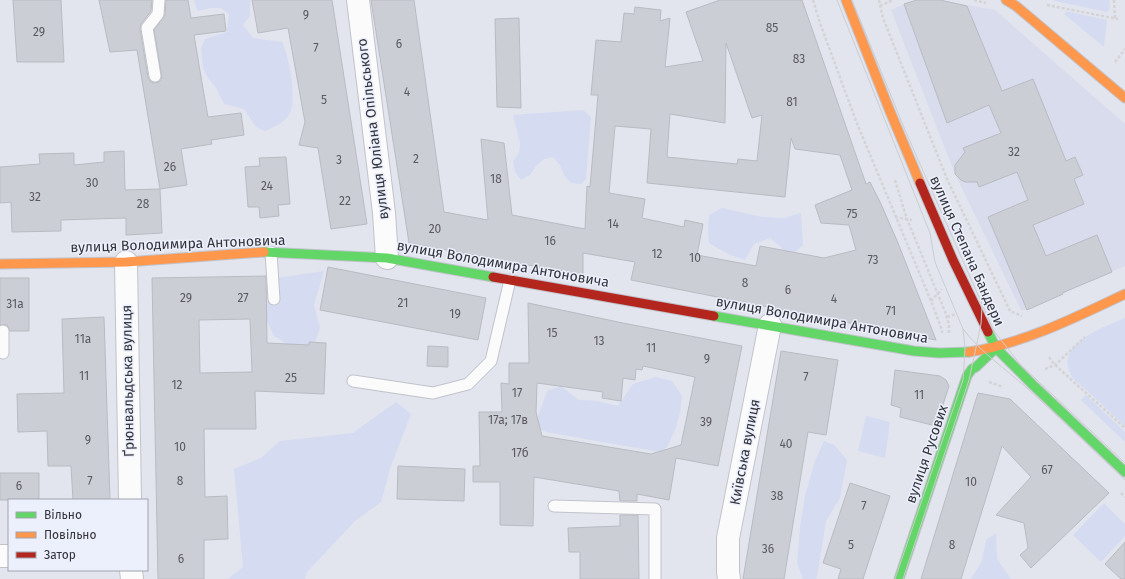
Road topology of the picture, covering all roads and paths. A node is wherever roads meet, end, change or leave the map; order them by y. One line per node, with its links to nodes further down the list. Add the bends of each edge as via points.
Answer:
1 (159, 0): 14 (lane, via 158,14 147,28)
2 (358, 0): 21 (street, вулиця Юліана Опільського, via 384,213)
3 (813, 0): 17 (path, via 856,121)
4 (846, 0): 37 (main road, вулиця Степана Бандери, via 889,109 954,260)
5 (878, 0): 11 (path)
6 (893, 0): 11 (path)
7 (995, 0): 9 (lane)
8 (1114, 0): 10 (path, via 1116,18)
9 (1009, 2): 15 (main road)
10 (1047, 5)
11 (880, 6): 31 (path, via 947,179 1010,311)
12 (1125, 49): 13 (path)
13 (1112, 65)
14 (155, 76)
15 (1125, 98)
16 (893, 177): 18 (path)
17 (895, 217): 18 (path); 30 (path)
18 (907, 219): 19 (path); 27 (path)
19 (912, 220)
20 (271, 252): 21 (main road, вулиця Володимира Антоновича); 22 (main road, вулиця Володимира Антоновича); 29 (lane)
21 (387, 258): 25 (main road, вулиця Володимира Антоновича)
22 (126, 262): 23 (main road, вулиця Володимира Антоновича); 44 (street, Ґрюнвальдська вулиця)
23 (2, 264): 24 (lane)
24 (3, 278)
25 (510, 280): 32 (main road, вулиця Володимира Антоновича); 41 (lane, via 491,361 468,384 433,393)
26 (942, 289): 27 (path)
27 (938, 293): 30 (path); 36 (path, via 949,325)
28 (1125, 294): 37 (main road, via 1035,334)
29 (274, 299)
30 (931, 301): 35 (path, via 942,330)
31 (1020, 317)
32 (770, 325): 37 (main road, вулиця Володимира Антоновича, via 930,353 962,353); 47 (street, Київська вулиця, via 728,538)
33 (3, 330): 38 (lane)
34 (1088, 334): 40 (path)
35 (941, 337)
36 (949, 338)
37 (996, 348): 43 (main road, вулиця Степана Бандери); 48 (main road, вулиця Русових, via 967,376)
38 (2, 353)
39 (1049, 357): 40 (path)
40 (1055, 365): 42 (path)
41 (353, 381)
42 (1125, 428)
43 (1125, 472)
44 (130, 499)
45 (554, 506): 46 (lane, via 655,509)
46 (655, 579)
47 (729, 579)
48 (899, 579)

